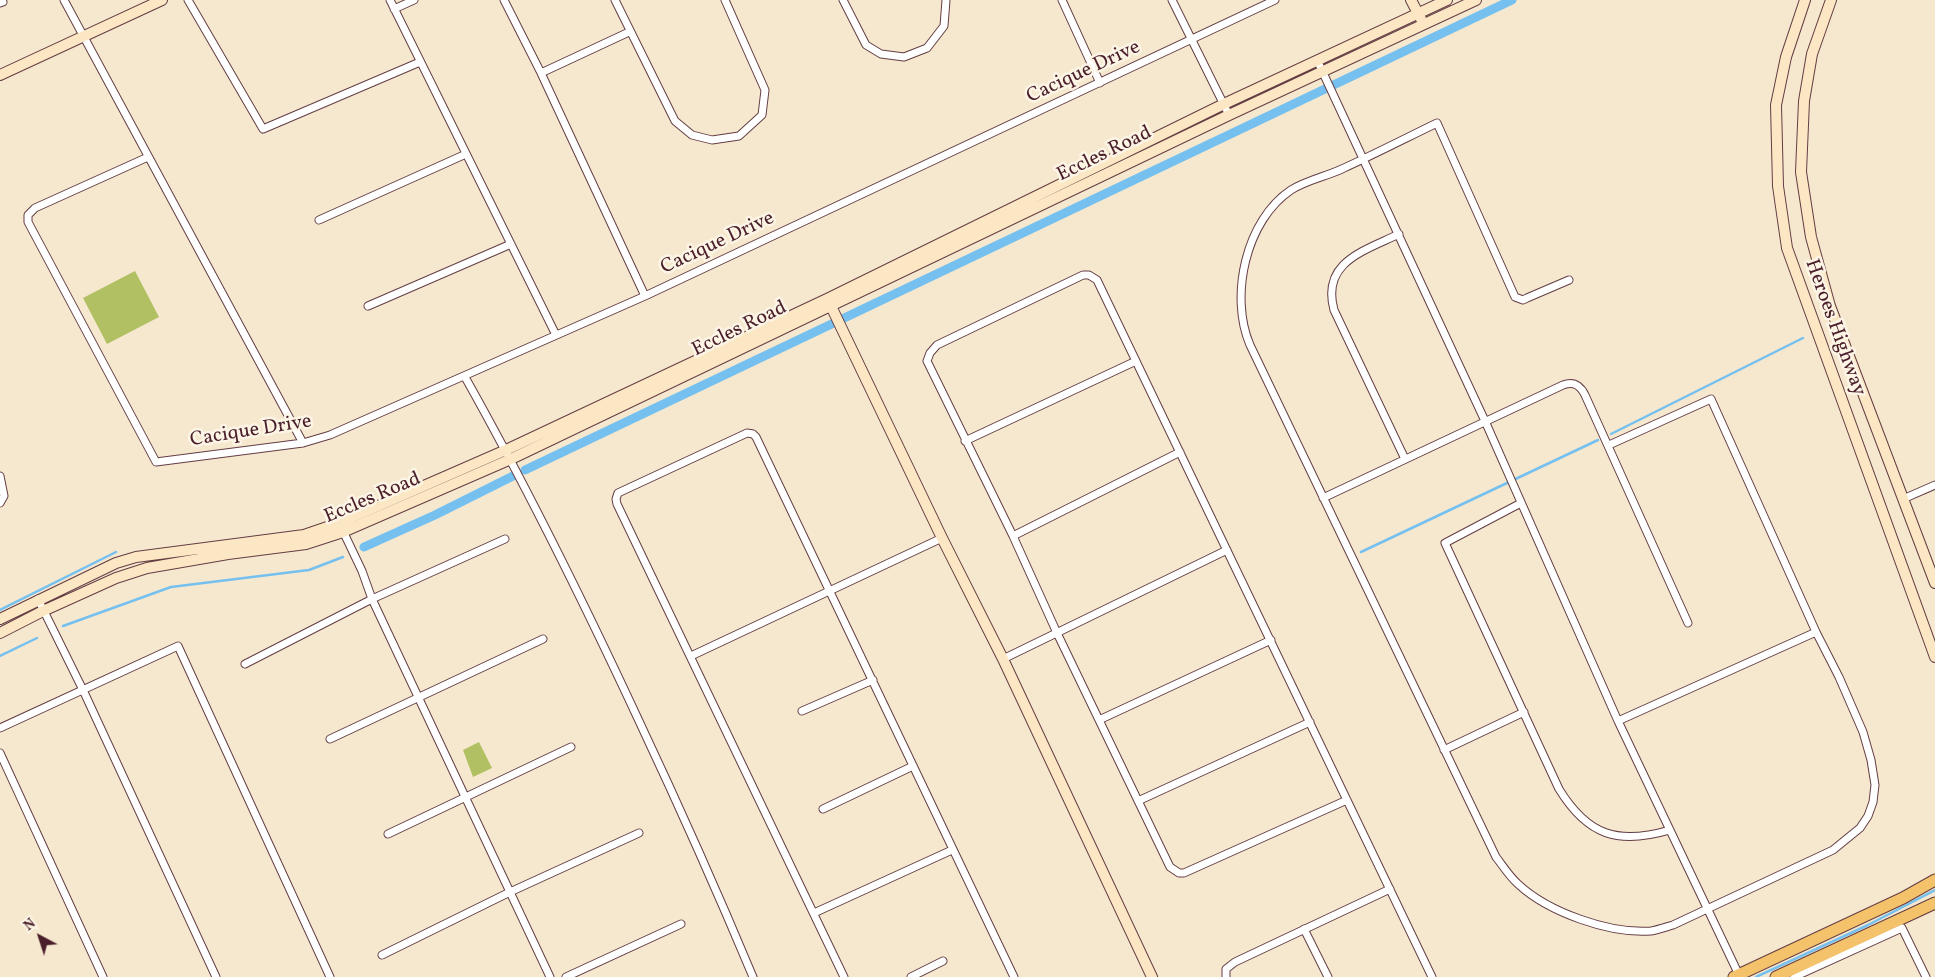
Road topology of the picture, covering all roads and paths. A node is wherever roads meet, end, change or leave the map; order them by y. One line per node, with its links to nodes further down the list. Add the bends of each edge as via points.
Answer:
1 (64, 0): 23 (street)
2 (162, 0): 23 (street)
3 (188, 0): 25 (street, via 263,129)
4 (390, 0): 19 (street)
5 (414, 0): 19 (street)
6 (504, 0): 28 (street)
7 (615, 0): 22 (street)
8 (725, 0): 22 (street, via 766,90 762,115 739,136 712,140 692,136 675,121)
9 (843, 0): 10 (street, via 866,45 882,54 904,57 927,48 944,26)
10 (946, 0)
11 (1062, 0): 30 (street)
12 (1172, 0): 24 (street)
13 (1275, 0): 24 (street, Cacique Drive)
14 (1411, 0): 20 (street)
15 (1447, 0): 20 (street, Eccles Road)
16 (1476, 0): 21 (street, Eccles Road)
17 (1806, 0): 77 (street, Heroes Highway, via 1786,57 1776,105 1778,186 1787,248)
18 (1831, 0): 56 (street, Heroes Highway, via 1812,54 1804,101 1801,172 1811,236 1830,306)
19 (394, 9): 25 (street)
20 (1418, 14): 21 (street); 26 (street, Eccles Road)
21 (1423, 24): 27 (street, Eccles Road)
22 (629, 32): 28 (street)
23 (84, 37): 29 (street); 34 (street)
24 (1191, 40): 30 (street, Cacique Drive); 31 (street)
25 (420, 62): 33 (street)
26 (1318, 62): 27 (street); 31 (street, Eccles Road)
27 (1323, 72): 32 (street, Eccles Road); 35 (street)
28 (541, 73): 40 (street)
29 (0, 75)
30 (1100, 83): 40 (street, Cacique Drive)
31 (1224, 104): 32 (street); 41 (street, Eccles Road)
32 (1230, 115): 41 (street, Eccles Road)
33 (466, 154): 36 (street); 38 (street)
34 (148, 157): 48 (street); 48 (street, Cacique Drive, via 35,208 28,215 28,222 156,462)
35 (1363, 159): 37 (street); 39 (street, via 1437,123 1515,297 1523,300); 55 (street, via 1292,189 1282,198 1253,239 1243,270 1242,318 1245,333)
36 (319, 220)
37 (1399, 234): 46 (street); 52 (street, via 1347,260 1334,280 1331,296 1334,310)
38 (510, 244): 42 (street); 43 (street)
39 (1569, 280)
40 (645, 296): 43 (street, Cacique Drive)
41 (829, 302): 51 (street, Eccles Road); 61 (street)
42 (368, 306)
43 (556, 335): 45 (street, Cacique Drive)
44 (1136, 361): 47 (street); 47 (street, via 1096,280 1083,275 937,346 930,353 927,361); 50 (street)
45 (465, 377): 48 (street, Cacique Drive, via 330,436); 51 (street)
46 (1485, 421): 49 (street, via 1563,385 1575,384 1581,388); 52 (street); 57 (street)
47 (965, 441): 60 (street)
48 (302, 443)
49 (1608, 445): 70 (street); 71 (street, via 1711,399)
50 (1180, 452): 60 (street); 63 (street)
51 (509, 455): 59 (street, Eccles Road); 118 (street, via 608,654 692,835)
52 (1404, 459): 55 (street)
53 (0, 476): 58 (street, via 4,496)
54 (1935, 485): 56 (street)
55 (1323, 498): 91 (street)
56 (1903, 499): 64 (street, Heroes Highway)
57 (1521, 502): 84 (street, via 1445,542); 86 (street)
58 (0, 504)
59 (341, 528): 66 (street); 67 (street, Eccles Road, via 136,557); 68 (street, Eccles Road, via 306,544 146,568)
60 (1013, 536): 73 (street)
61 (942, 538): 65 (street); 78 (street)
62 (505, 539): 66 (street)
63 (1227, 550): 73 (street); 75 (street)
64 (1935, 583)
65 (830, 590): 76 (street); 76 (street, via 753,434 746,433 643,481 618,493 616,504); 80 (street)
66 (372, 598): 79 (street); 82 (street)
67 (38, 599): 68 (street); 69 (street, Eccles Road)
68 (43, 611): 72 (street, Eccles Road); 81 (street)
69 (0, 619)
70 (1688, 623)
71 (1816, 632): 86 (street); 106 (street, via 1863,732 1871,760 1875,785 1868,816 1860,828 1833,850)
72 (0, 633)
73 (1057, 633): 78 (street); 85 (street)
74 (543, 639): 82 (street)
75 (1271, 640): 85 (street); 87 (street)
76 (691, 656): 107 (street)
77 (1935, 657)
78 (1003, 659): 122 (street)
79 (245, 664)
80 (873, 680): 83 (street); 93 (street)
81 (83, 690): 88 (street); 114 (street); 115 (street, via 178,646)
82 (418, 697): 89 (street); 94 (street)
83 (802, 712)
84 (1524, 712): 91 (street); 98 (street, via 1560,789 1578,816 1610,834 1652,835)
85 (1099, 720): 96 (street)
86 (1618, 721): 98 (street)
87 (1310, 722): 95 (street); 96 (street)
88 (0, 728)
89 (330, 739)
90 (571, 747): 94 (street)
91 (1444, 750): 106 (street, via 1496,857 1518,884 1536,899 1563,914 1634,931 1652,931 1673,925)
92 (0, 753): 113 (street)
93 (913, 766): 97 (street); 101 (street)
94 (465, 796): 100 (street); 104 (street)
95 (1347, 800): 96 (street, via 1184,874 1170,867); 103 (street)
96 (1138, 801)
97 (823, 809)
98 (1670, 830): 106 (street)
99 (639, 833): 104 (street)
100 (388, 834)
101 (952, 850): 107 (street); 121 (street)
102 (1935, 880): 112 (main road)
103 (1390, 888): 109 (street); 125 (street)
104 (510, 892): 110 (street); 116 (street)
105 (1935, 903): 126 (main road)
106 (1707, 910): 112 (street)
107 (814, 913): 119 (street)
108 (681, 924): 117 (street)
109 (1304, 929): 123 (street, via 1235,962 1226,969); 124 (street)
110 (382, 956)
111 (943, 961): 120 (street)
112 (1736, 976)
113 (103, 977)
114 (216, 977)
115 (330, 977)
116 (550, 977)
117 (566, 977)
118 (753, 977)
119 (844, 977)
120 (911, 977)
121 (1014, 977)
122 (1152, 977)
123 (1226, 977)
124 (1328, 977)
125 (1432, 977)
126 (1776, 977)
127 (1794, 977): 128 (street, via 1902,928)
128 (1926, 977)

